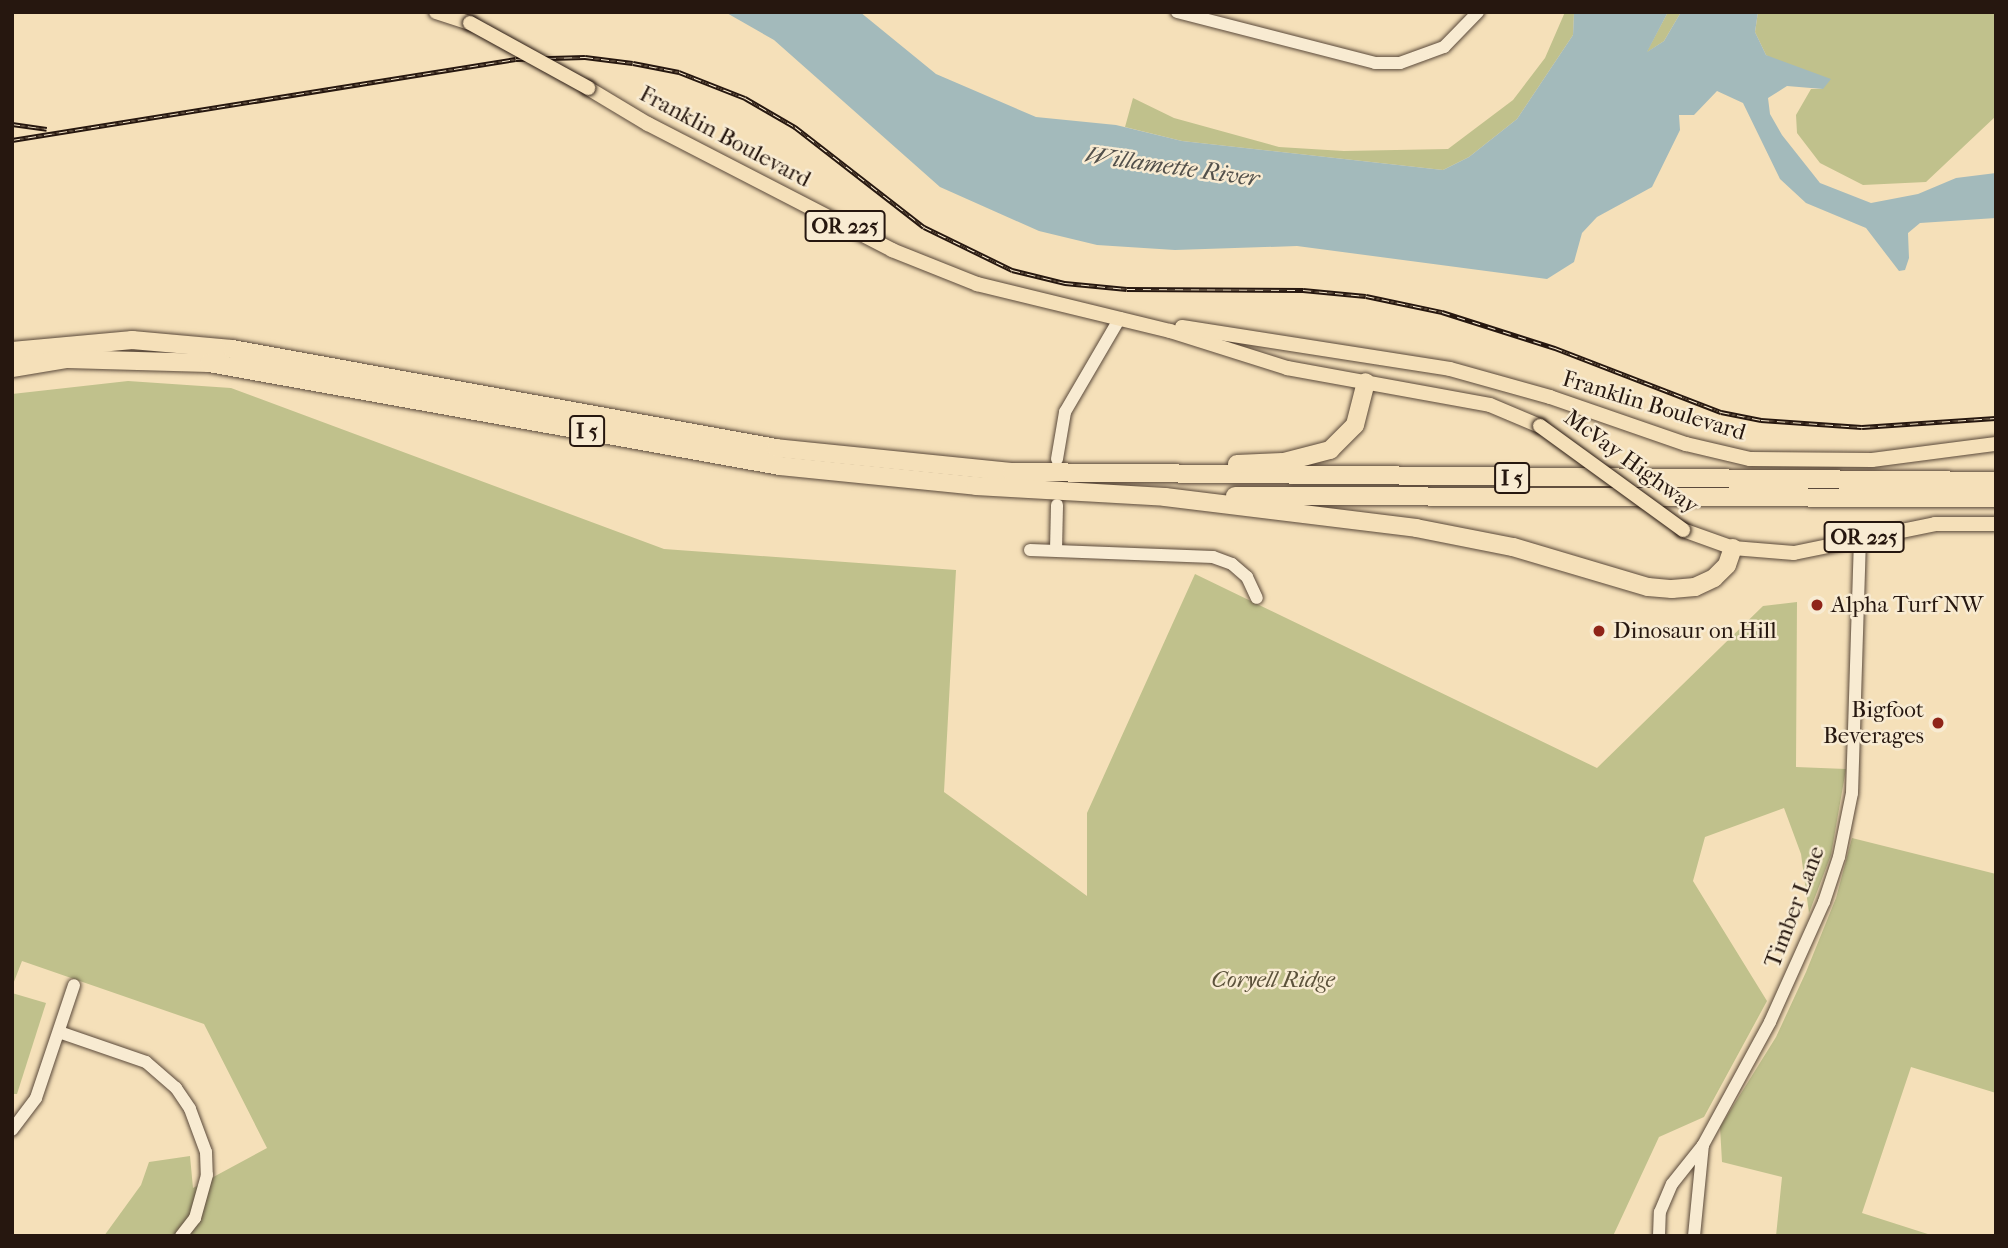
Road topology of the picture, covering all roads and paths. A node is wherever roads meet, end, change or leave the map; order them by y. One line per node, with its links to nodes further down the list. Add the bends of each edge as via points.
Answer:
1 (436, 12): 4 (main road, Franklin Boulevard / OR 225, bridge, via 470,23 648,124 915,260 1003,291)
2 (1177, 12): 3 (street, via 1376,64 1400,63 1444,47)
3 (1478, 12)
4 (1120, 318): 6 (main road, Franklin Boulevard); 8 (main road, Franklin Boulevard / OR 225, via 1287,368); 10 (street, via 1065,412)
5 (12, 351): 11 (highway, I 5, via 83,341 208,346 776,448 919,465)
6 (1387, 358): 8 (main road, via 1373,364); 9 (main road, Franklin Boulevard, via 1450,369 1686,444 1750,459 1872,460)
7 (12, 368): 13 (highway, I 5, via 80,359 208,363 780,466 963,485)
8 (1366, 382): 11 (highway, via 1355,425 1330,450 1314,457); 18 (main road, McVay Highway / OR 225, bridge, via 1490,405 1540,426 1683,530)
9 (1996, 444)
10 (1057, 459)
11 (1078, 474): 12 (highway, I 5)
12 (1996, 481)
13 (1165, 497): 14 (highway, I 5); 18 (highway, via 1416,528 1513,547 1648,587 1695,587 1727,565)
14 (1996, 498)
15 (1057, 505): 20 (street)
16 (1996, 524): 17 (main road, McVay Highway / OR 225, via 1935,524)
17 (1860, 538): 18 (main road, McVay Highway / OR 225, via 1794,553); 25 (street, Timber Lane, via 1852,793 1839,857 1824,902 1770,1022)
18 (1733, 548)
19 (1030, 550): 20 (street)
20 (1056, 550): 21 (street, via 1213,557 1232,564 1247,577)
21 (1257, 597)
22 (74, 985): 23 (street)
23 (59, 1031): 24 (street, via 36,1098); 26 (street, via 146,1062 176,1088 190,1109 200,1131 207,1175 195,1218)
24 (12, 1130)
25 (1703, 1145): 27 (street, Timber Lane, via 1672,1184 1660,1212); 28 (street, Timber Lane)
26 (181, 1236)
27 (1659, 1236)
28 (1694, 1236)

